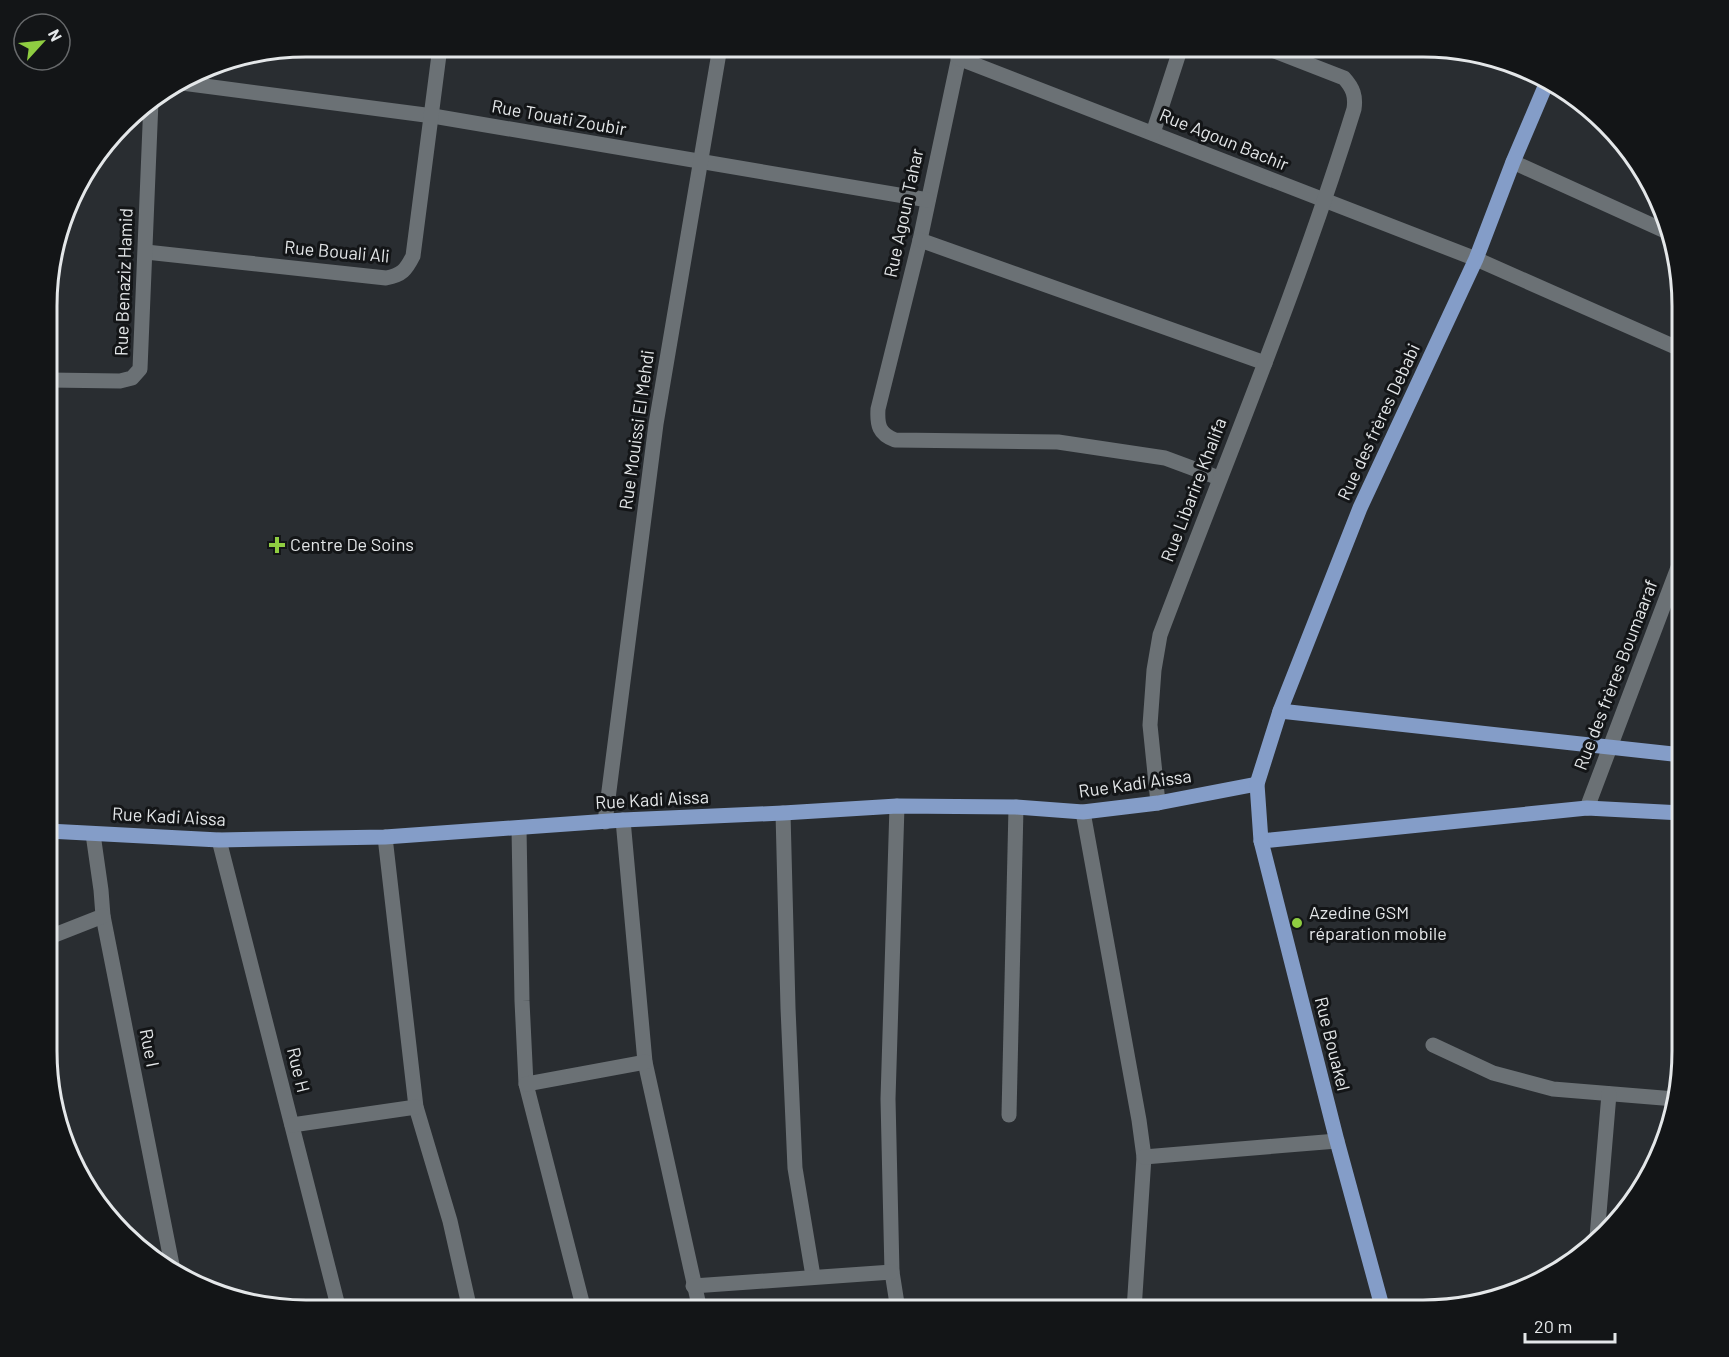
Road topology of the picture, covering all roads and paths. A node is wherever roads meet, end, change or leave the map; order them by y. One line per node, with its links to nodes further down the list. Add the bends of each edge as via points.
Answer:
1 (439, 57): 10 (street, Rue Bouali Ali)
2 (718, 57): 12 (street, Rue Mouissi El Mehdi)
3 (958, 57): 14 (street, Rue Agoun Tahar)
4 (971, 57): 11 (street, Rue Agoun Bachir)
5 (1178, 57): 11 (street)
6 (1292, 57): 15 (street, Rue Libarire Khalifa, via 1344,78 1356,98)
7 (193, 84): 10 (street, Rue Touati Zoubir)
8 (1544, 88): 13 (main road, Rue des frères Debabi)
9 (151, 111): 18 (street, Rue Benaziz Hamid)
10 (433, 116): 12 (street, Rue Touati Zoubir); 18 (street, Rue Bouali Ali, via 413,256 400,276 386,278)
11 (1153, 133): 15 (street, Rue Agoun Bachir)
12 (701, 162): 14 (street, Rue Touati Zoubir); 37 (street, Rue Mouissi El Mehdi, via 656,424)
13 (1513, 162): 16 (street); 19 (main road, Rue des frères Debabi)
14 (928, 200): 17 (street, Rue Agoun Tahar)
15 (1324, 201): 19 (street, Rue Agoun Bachir); 21 (street, Rue Libarire Khalifa)
16 (1660, 229)
17 (920, 240): 21 (street); 23 (street, Rue Agoun Tahar, via 883,387 877,424 881,432 894,440 1058,442 1165,458)
18 (146, 252): 22 (street, Rue Benaziz Hamid, via 140,369 132,378 120,381)
19 (1476, 259): 20 (street, Rue Agoun Bachir); 25 (main road, Rue des frères Debabi, via 1360,508)
20 (1672, 346)
21 (1265, 363): 23 (street, Rue Libarire Khalifa)
22 (57, 380)
23 (1219, 478): 29 (street, Rue Libarire Khalifa, via 1160,634 1150,725)
24 (1672, 583): 26 (street, Rue des frères Boumaaraf)
25 (1280, 711): 26 (main road); 28 (main road, Rue des frères Debabi)
26 (1609, 747): 27 (main road); 32 (street, Rue des frères Boumaaraf)
27 (1672, 754)
28 (1257, 784): 29 (main road, Rue Kadi Aissa); 43 (main road, Rue Bouakel)
29 (1158, 803): 35 (main road, Rue Kadi Aissa)
30 (897, 806): 31 (main road, Rue Kadi Aissa); 34 (main road, Rue Kadi Aissa); 58 (street, via 888,1099)
31 (1016, 807): 35 (main road, Rue Kadi Aissa); 52 (street)
32 (1587, 808): 33 (main road); 43 (main road)
33 (1672, 812)
34 (783, 813): 36 (main road, Rue Kadi Aissa); 59 (street, via 795,1168)
35 (1083, 813): 55 (street)
36 (623, 820): 37 (main road, Rue Kadi Aissa); 47 (street)
37 (605, 822): 38 (main road, Rue Kadi Aissa)
38 (519, 828): 41 (main road, Rue Kadi Aissa); 48 (street)
39 (57, 832): 40 (main road, Rue Kadi Aissa)
40 (93, 834): 42 (main road, Rue Kadi Aissa); 44 (street, Rue I)
41 (385, 837): 42 (main road, Rue Kadi Aissa); 51 (street)
42 (219, 840): 53 (street, Rue H)
43 (1261, 841): 54 (main road, Rue Bouakel)
44 (103, 916): 45 (street); 57 (street, Rue I)
45 (57, 934)
46 (1433, 1045): 49 (street, via 1493,1073 1553,1089)
47 (645, 1062): 48 (street); 60 (street)
48 (526, 1084): 63 (street)
49 (1609, 1094): 50 (street); 56 (street)
50 (1667, 1098)
51 (416, 1107): 53 (street); 62 (street, via 450,1221)
52 (1009, 1115)
53 (292, 1125): 61 (street, Rue H)
54 (1337, 1141): 55 (street); 67 (main road, Rue Bouakel)
55 (1144, 1157): 66 (street)
56 (1599, 1227)
57 (171, 1261)
58 (892, 1272): 59 (street); 65 (street)
59 (813, 1276): 60 (street)
60 (693, 1286): 64 (street)
61 (336, 1300)
62 (468, 1300)
63 (581, 1300)
64 (697, 1300)
65 (896, 1300)
66 (1135, 1300)
67 (1380, 1300)

